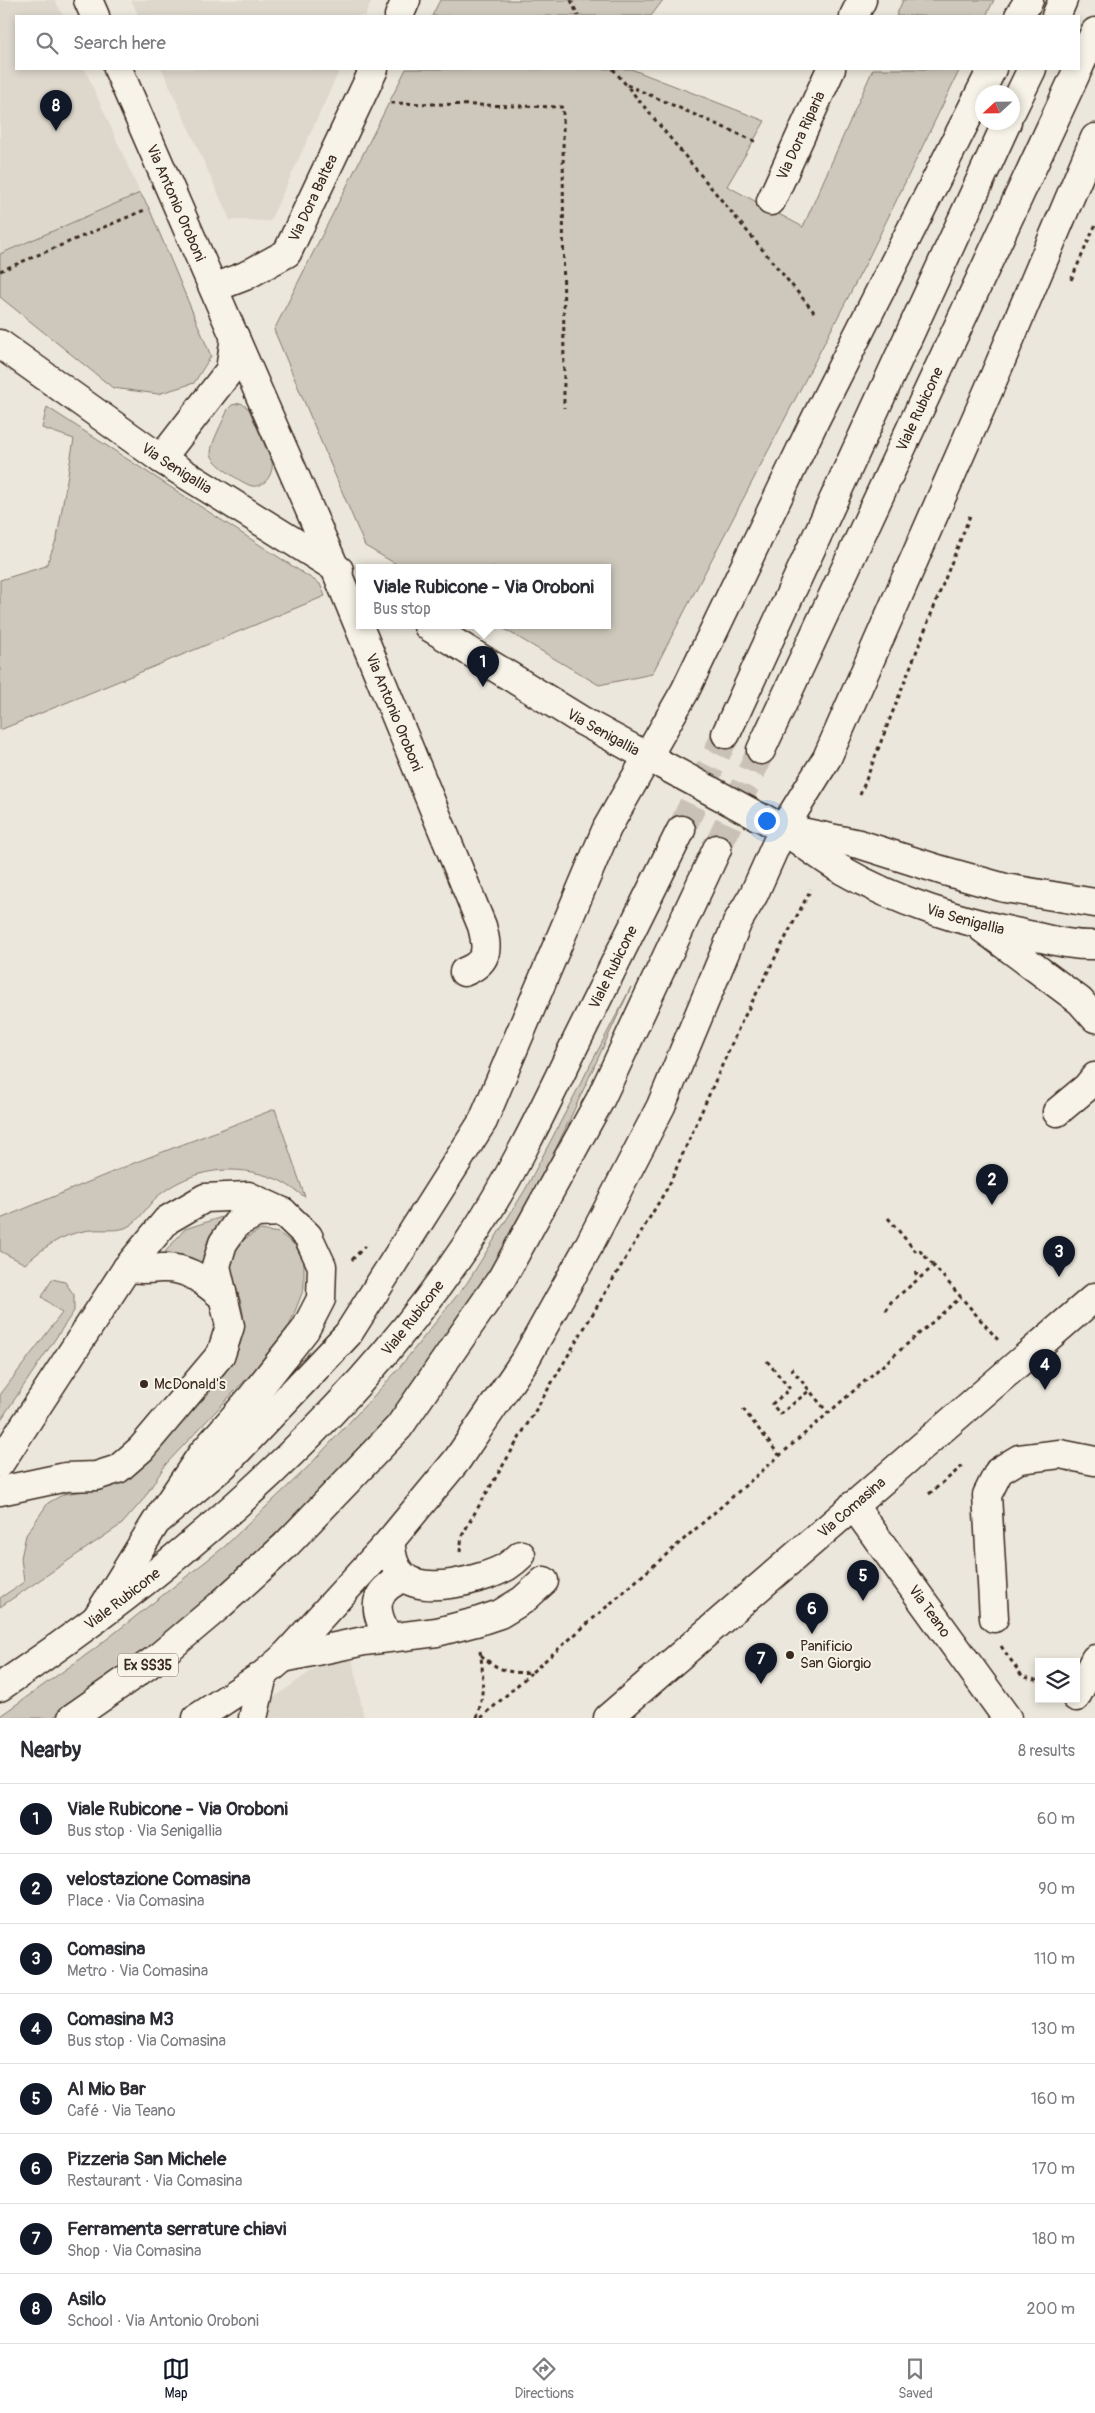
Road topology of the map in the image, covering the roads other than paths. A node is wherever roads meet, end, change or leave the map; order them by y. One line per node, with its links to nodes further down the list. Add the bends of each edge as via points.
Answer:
1 (88, 0): 6 (main road)
2 (406, 0): 7 (main road)
3 (862, 0): 8 (main road)
4 (1029, 0): 9 (main road)
5 (1063, 0): 10 (main road)
6 (95, 15)
7 (399, 15)
8 (854, 15)
9 (1020, 15)
10 (1056, 15)
11 (1095, 32): 12 (main road, Viale Rubicone)
12 (1080, 64)
13 (118, 70): 23 (main road, Via Antonio Oroboni)
14 (374, 70): 23 (main road, Via Dora Baltea, via 287,253 245,276)
15 (831, 70): 22 (main road, Via Dora Riparia)
16 (991, 70): 34 (main road, via 815,420 685,691)
17 (1032, 70): 19 (main road)
18 (1077, 70): 33 (main road, Viale Rubicone)
19 (1020, 94)
20 (1003, 130): 32 (main road)
21 (1095, 138): 35 (main road, via 827,758)
22 (771, 201)
23 (214, 288): 24 (main road, Via Antonio Oroboni)
24 (235, 337): 26 (main road, via 230,370); 27 (main road, Via Antonio Oroboni)
25 (0, 344): 26 (main road, Via Senigallia)
26 (162, 459): 27 (main road, Via Senigallia)
27 (335, 568): 28 (main road, Via Senigallia); 29 (main road, Via Antonio Oroboni)
28 (356, 581)
29 (356, 619)
30 (360, 629): 41 (main road, Via Antonio Oroboni, via 482,926 485,956 481,963)
31 (433, 629): 34 (main road, Via Senigallia, via 584,722)
32 (726, 734)
33 (761, 750)
34 (656, 761): 35 (main road, Via Senigallia, bridge); 53 (main road, via 607,828 483,1121 400,1256 348,1334 224,1465)
35 (772, 823): 38 (main road, Via Senigallia, via 859,844 1005,888); 39 (main road, Via Senigallia, via 866,883 919,906); 54 (main road, via 754,894 738,921 662,1106 588,1249 525,1360 457,1460)
36 (681, 830): 59 (main road, Viale Rubicone, via 533,1131 468,1242 391,1347 288,1455 196,1541)
37 (717, 849): 64 (main road, Ex SS35, via 600,1100 502,1278 400,1427 286,1544 219,1606 155,1660)
38 (1089, 903)
39 (977, 924): 40 (main road, Via Senigallia); 42 (main road, via 1080,1001)
40 (1089, 951)
41 (464, 972)
42 (1095, 1018)
43 (1095, 1077): 44 (main road)
44 (1057, 1112)
45 (283, 1212): 46 (main road, via 248,1196 205,1198 166,1220); 47 (main road, via 258,1213 237,1223 223,1242 216,1266); 53 (main road, via 308,1236 322,1266 321,1298 305,1330 252,1398 202,1454)
46 (127, 1268): 47 (main road, via 179,1269 196,1274); 50 (main road)
47 (221, 1295): 51 (main road, via 230,1326 221,1354 141,1449 118,1469 96,1476 66,1477)
48 (1095, 1297): 52 (main road, Via Comasina)
49 (1095, 1461): 58 (main road, via 1060,1454 1019,1459 999,1471 987,1495)
50 (0, 1463)
51 (0, 1491)
52 (853, 1506): 67 (main road, Via Comasina); 68 (main road, Via Teano)
53 (156, 1522): 59 (main road)
54 (390, 1541): 56 (main road, via 397,1569); 61 (main road)
55 (522, 1555): 56 (main road, via 508,1566 487,1575 446,1585 424,1584)
56 (404, 1578): 60 (main road, via 390,1584 380,1595 376,1610)
57 (544, 1580): 60 (main road, via 523,1600 500,1614 437,1632)
58 (994, 1618)
59 (96, 1620): 63 (main road, Viale Rubicone)
60 (389, 1637): 61 (main road, via 327,1647)
61 (273, 1667): 65 (main road); 66 (main road)
62 (1086, 1681): 69 (main road)
63 (4, 1683)
64 (72, 1718)
65 (197, 1718)
66 (252, 1718)
67 (608, 1718)
68 (1007, 1718)
69 (1074, 1718)

